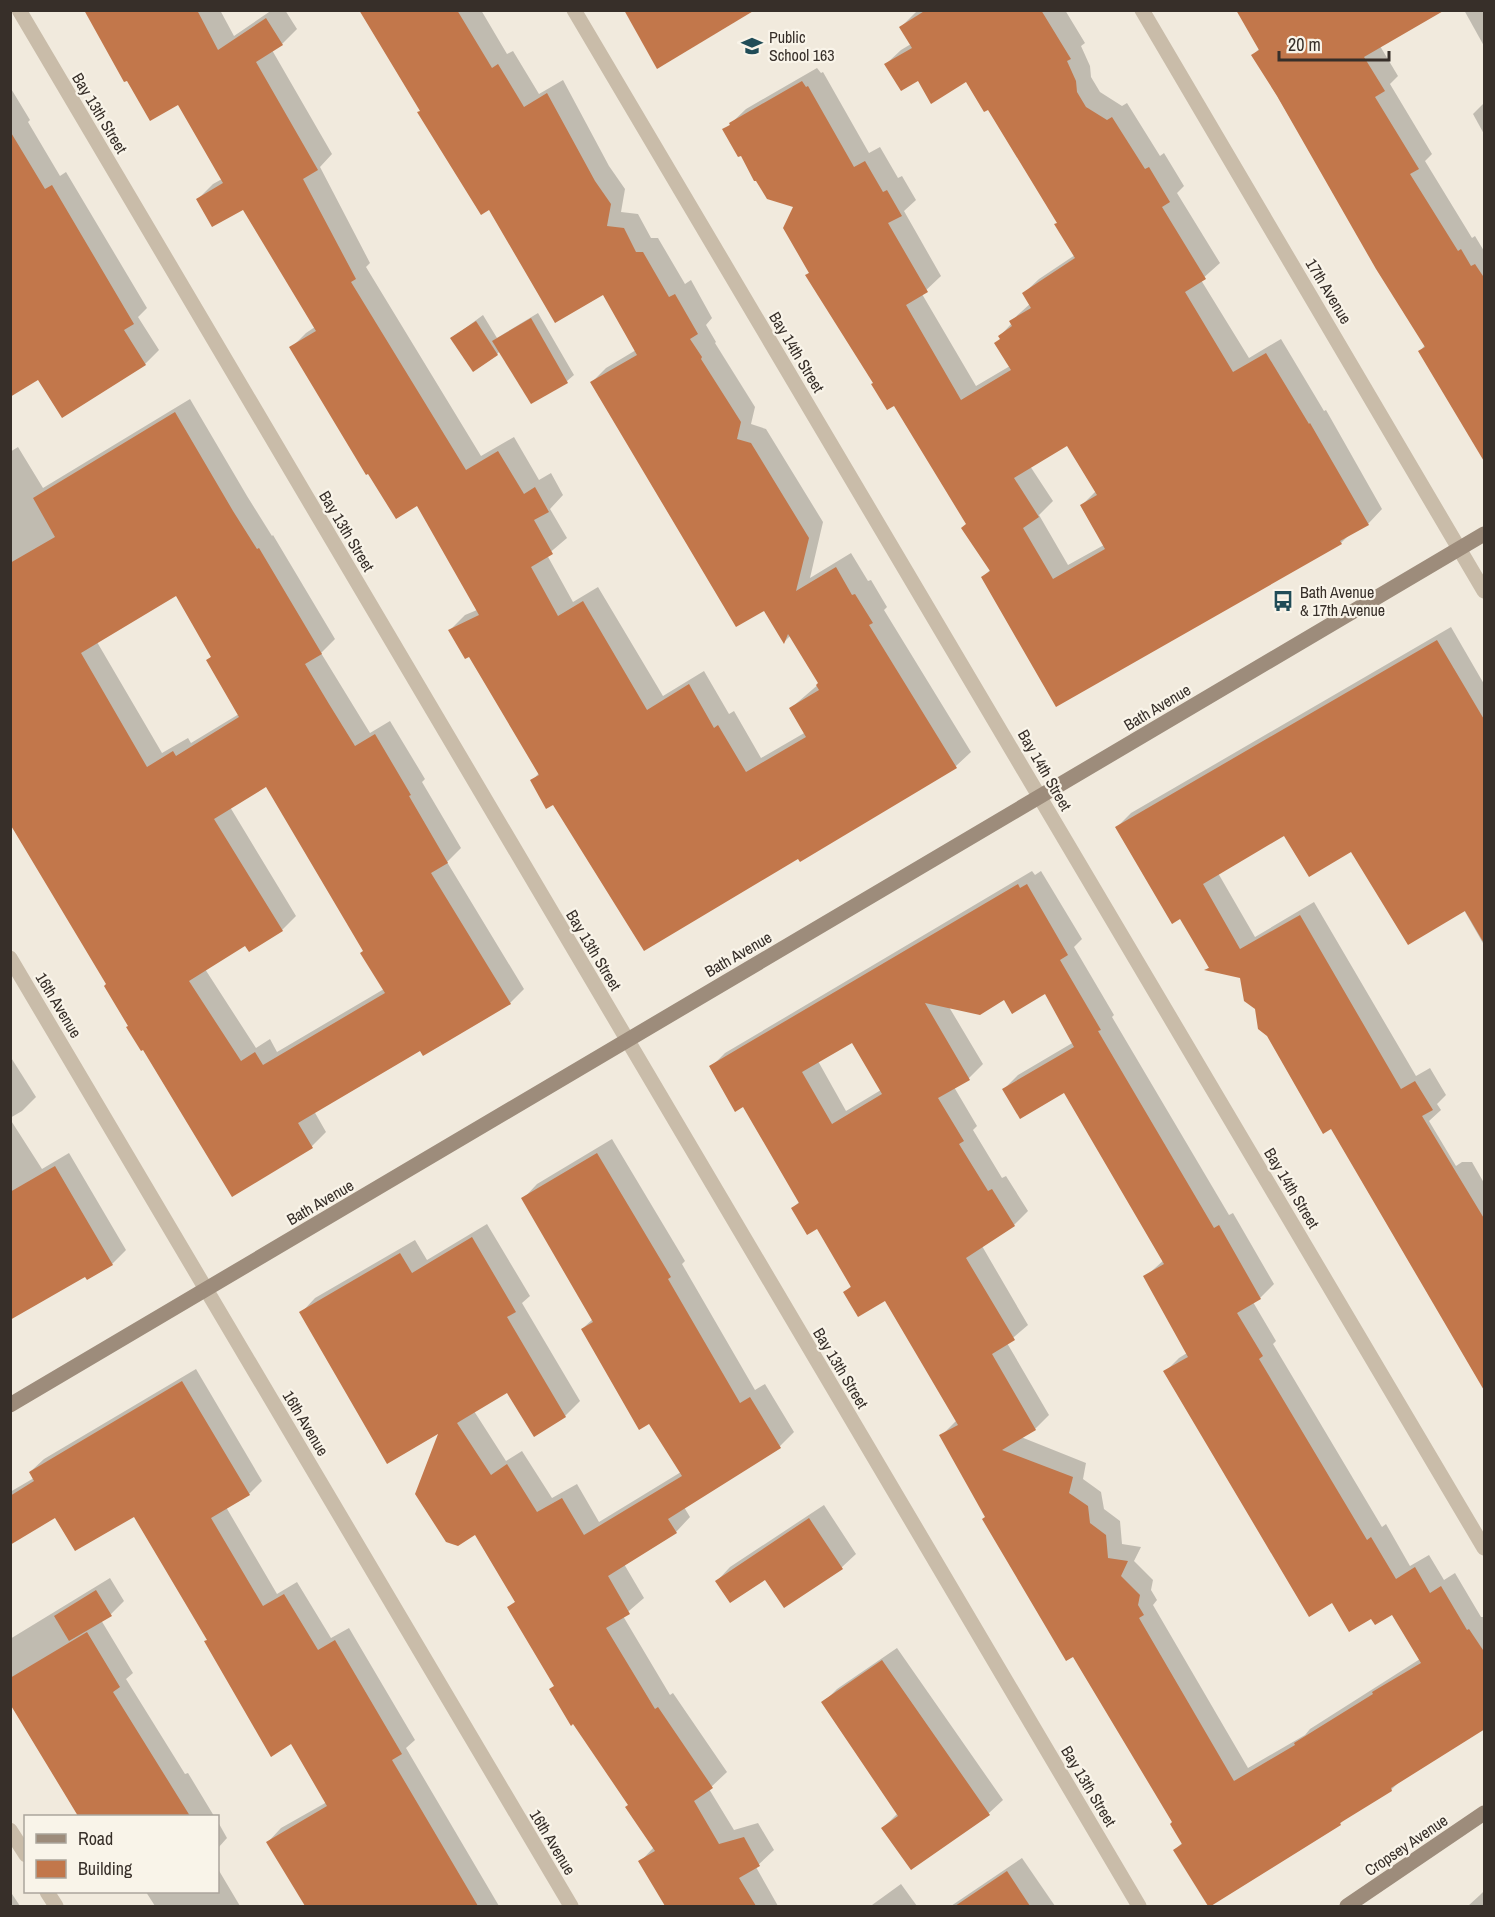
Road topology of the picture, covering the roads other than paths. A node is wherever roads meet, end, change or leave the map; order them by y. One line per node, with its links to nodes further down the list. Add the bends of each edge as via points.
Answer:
1 (19, 10): 9 (street, Bay 13th Street)
2 (574, 10): 7 (street, Bay 14th Street)
3 (1142, 10): 5 (street, 17th Avenue)
4 (1485, 534): 5 (street, Bath Avenue)
5 (1460, 549): 6 (street, 17th Avenue); 7 (street, Bath Avenue)
6 (1485, 591)
7 (1040, 797): 9 (street, Bath Avenue); 12 (street, Bay 14th Street)
8 (10, 958): 10 (street, 16th Avenue)
9 (626, 1041): 10 (street, Bath Avenue); 19 (street, Bay 13th Street)
10 (206, 1289): 11 (street, Bath Avenue); 18 (street, 16th Avenue)
11 (10, 1405)
12 (1485, 1548)
13 (1485, 1813): 20 (street, Cropsey Avenue)
14 (10, 1830): 15 (street)
15 (24, 1853)
16 (48, 1893): 17 (street)
17 (56, 1906)
18 (571, 1906)
19 (1139, 1906)
20 (1347, 1906)

